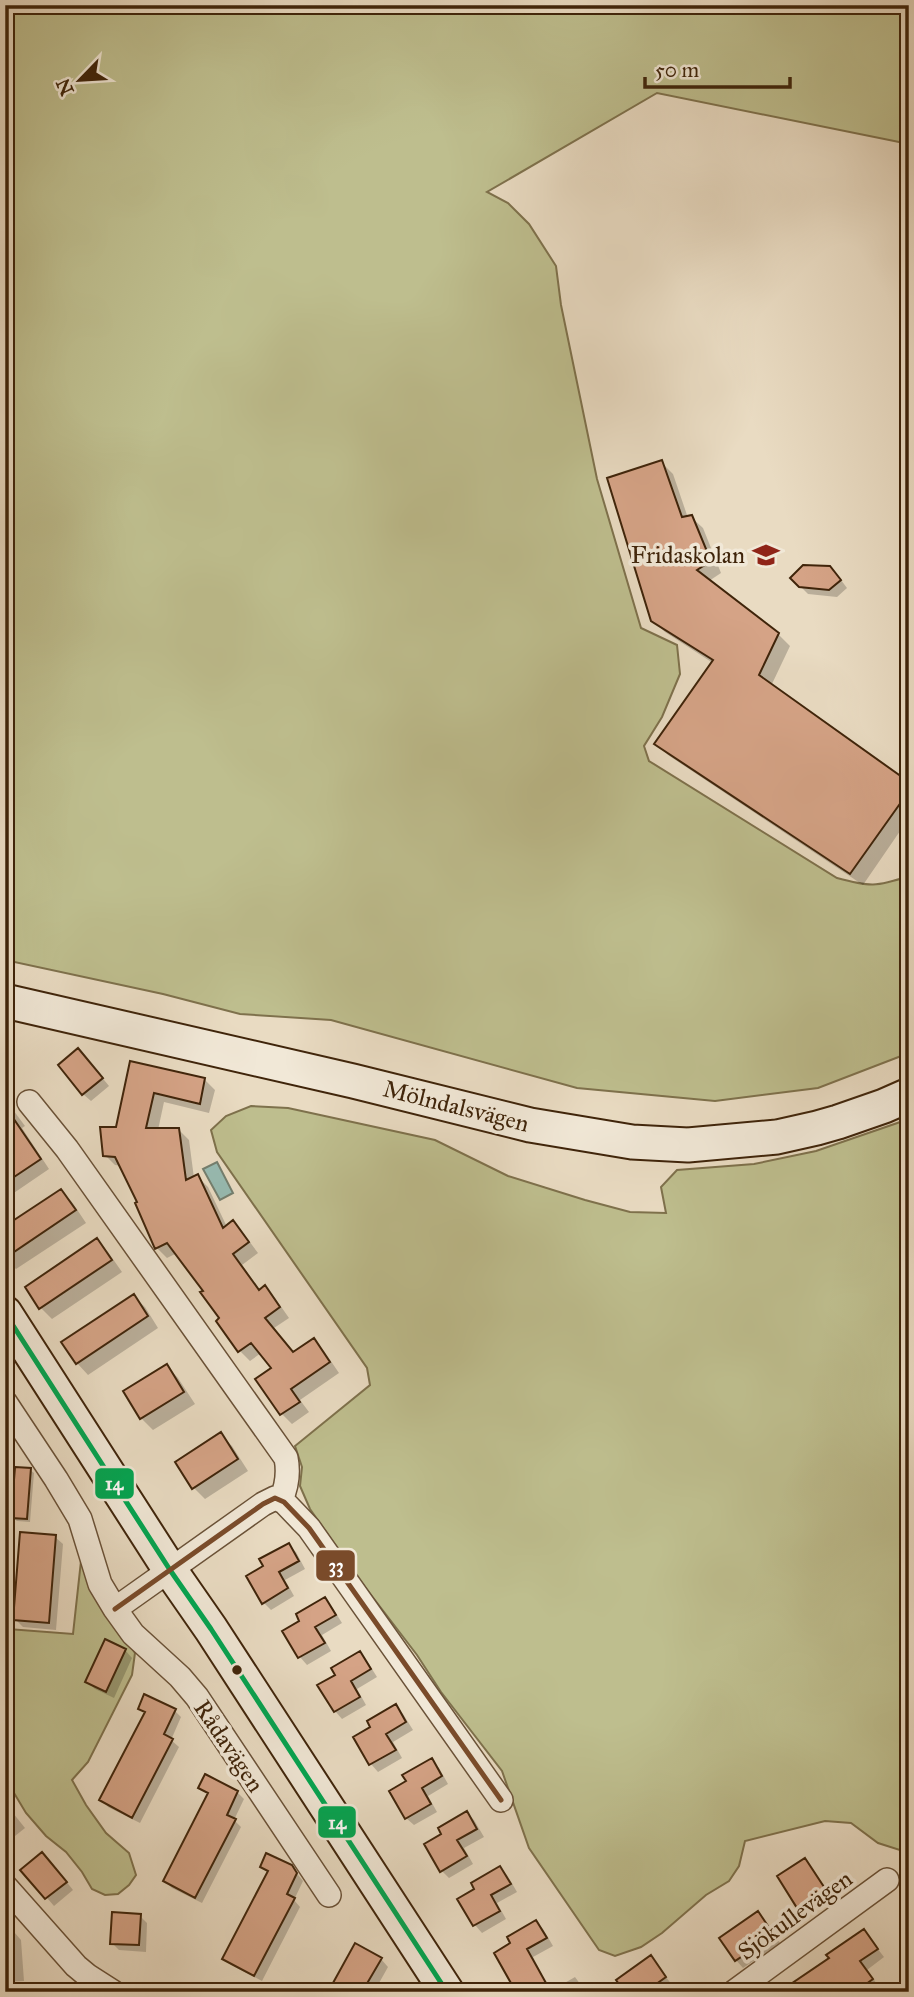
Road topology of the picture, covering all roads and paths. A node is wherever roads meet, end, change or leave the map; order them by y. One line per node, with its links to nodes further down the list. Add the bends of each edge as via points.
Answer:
1 (5, 1001): 2 (street, Mölndalsvägen, via 530,1125 632,1142 688,1145 777,1137 838,1122)
2 (909, 1095)
3 (29, 1102): 6 (street, via 286,1458 289,1470)
4 (5, 1313): 7 (street, Rådavägen)
5 (5, 1402): 8 (street, Rådavägen, via 80,1520 100,1584)
6 (281, 1500): 7 (street, via 263,1504); 9 (street, via 309,1528)
7 (170, 1570): 8 (street); 15 (street, Rådavägen)
8 (114, 1609): 12 (street, Rådavägen, via 197,1697)
9 (501, 1800)
10 (887, 1880): 16 (street, Sjökullevägen)
11 (5, 1885): 13 (street, via 76,1966)
12 (329, 1895)
13 (82, 1984): 14 (street)
14 (113, 1992)
15 (447, 1992)
16 (734, 1992)

